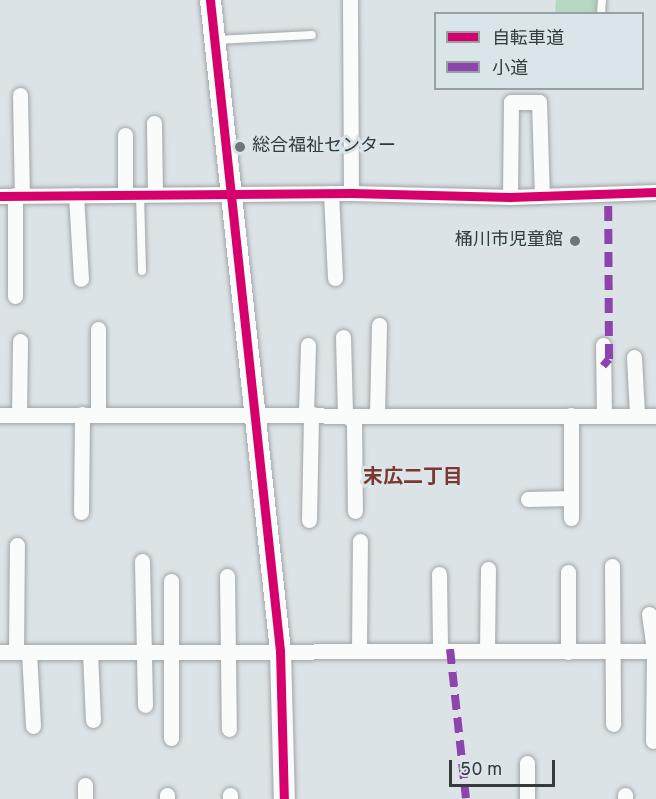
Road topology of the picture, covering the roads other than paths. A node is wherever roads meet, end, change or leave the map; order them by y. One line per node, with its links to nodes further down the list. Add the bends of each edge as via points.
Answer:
1 (210, 0): 4 (street)
2 (350, 0): 10 (street)
3 (312, 35): 4 (lane)
4 (215, 40): 12 (street)
5 (20, 95): 13 (street)
6 (154, 123): 11 (street)
7 (125, 135): 11 (street)
8 (656, 192): 15 (street)
9 (331, 193): 10 (street); 12 (street); 18 (street)
10 (351, 193): 16 (street)
11 (140, 194): 12 (street); 14 (street); 17 (lane)
12 (231, 194): 28 (street)
13 (12, 195): 14 (street); 20 (street)
14 (76, 195): 19 (street)
15 (542, 195): 16 (street); 16 (street, via 539,102 512,102)
16 (510, 197)
17 (142, 271)
18 (335, 278)
19 (81, 279)
20 (15, 296)
21 (379, 325): 34 (street)
22 (98, 329): 32 (street)
23 (343, 337): 33 (street)
24 (20, 341): 30 (street)
25 (308, 345): 29 (street)
26 (603, 345): 37 (street)
27 (634, 357): 38 (street)
28 (254, 413): 29 (street); 32 (street); 60 (street)
29 (309, 413): 33 (street); 45 (street)
30 (19, 414): 31 (street); 35 (street)
31 (82, 414): 32 (street); 43 (street)
32 (98, 414)
33 (345, 414): 34 (street); 42 (street, via 354,422)
34 (377, 414): 36 (street)
35 (0, 415)
36 (571, 415): 37 (street); 40 (street)
37 (603, 415): 38 (street)
38 (636, 416): 39 (street)
39 (656, 416)
40 (571, 498): 41 (street); 44 (street)
41 (528, 499)
42 (355, 511)
43 (81, 512)
44 (571, 518)
45 (309, 520)
46 (360, 541): 57 (street)
47 (16, 545): 63 (street)
48 (142, 561): 65 (street)
49 (612, 566): 68 (street)
50 (488, 569): 58 (street)
51 (568, 572): 67 (street)
52 (439, 574): 56 (street)
53 (227, 576): 59 (street)
54 (171, 581): 66 (street)
55 (649, 614): 61 (street)
56 (440, 649): 57 (street); 58 (street)
57 (359, 650): 60 (street)
58 (487, 650): 67 (street)
59 (230, 651): 60 (street); 66 (street); 73 (street)
60 (280, 651): 77 (street)
61 (655, 651): 68 (street); 75 (street)
62 (0, 652): 63 (street)
63 (23, 652): 64 (street); 72 (street)
64 (90, 652): 65 (street); 70 (street)
65 (142, 652): 66 (street); 69 (street)
66 (168, 652): 74 (street)
67 (568, 652): 68 (street)
68 (611, 652): 71 (street)
69 (145, 705)
70 (93, 720)
71 (613, 724)
72 (33, 726)
73 (229, 729)
74 (171, 738)
75 (653, 741)
76 (528, 763): 78 (street)
77 (284, 799)
78 (527, 799)

